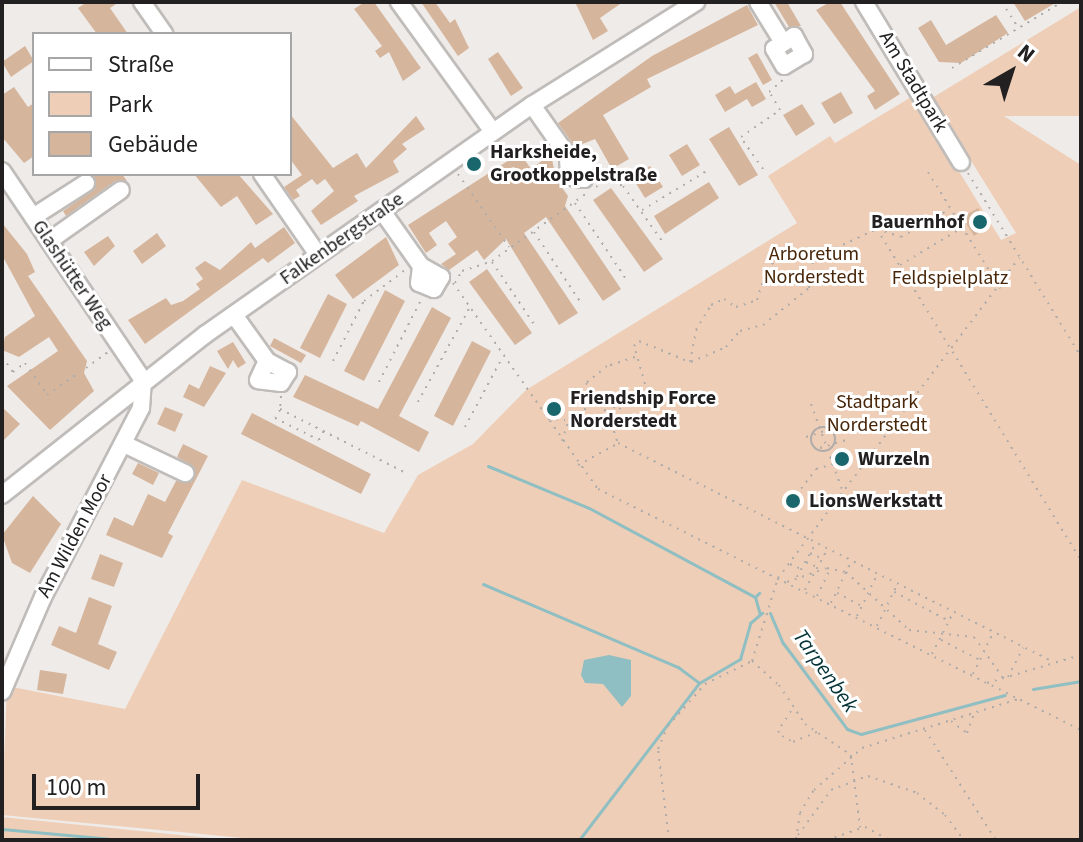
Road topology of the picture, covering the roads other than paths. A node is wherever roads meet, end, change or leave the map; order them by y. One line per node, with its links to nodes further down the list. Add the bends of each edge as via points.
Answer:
1 (142, 2): 6 (street)
2 (399, 2): 9 (street)
3 (696, 2): 8 (street, Falkenbergstraße)
4 (758, 2): 7 (street, via 782,41 794,36 804,54)
5 (864, 2): 11 (street, Am Stadtpark)
6 (163, 32)
7 (784, 66)
8 (532, 105): 9 (street, Falkenbergstraße); 10 (street)
9 (493, 132): 16 (street, Falkenbergstraße)
10 (568, 156)
11 (961, 162)
12 (2, 171): 17 (street, Glashütter Weg)
13 (263, 176): 19 (street)
14 (86, 183): 17 (street)
15 (121, 190): 18 (street)
16 (382, 211): 19 (street, Falkenbergstraße); 20 (street)
17 (33, 217): 18 (street, Glashütter Weg)
18 (49, 241): 22 (street, Glashütter Weg)
19 (318, 255): 21 (street, Falkenbergstraße)
20 (419, 263): 20 (street, via 419,283 426,289 448,280)
21 (234, 315): 22 (street, Falkenbergstraße); 23 (street, via 267,361 288,372)
22 (143, 380): 24 (street, Am Wilden Moor, via 141,408); 26 (street, Falkenbergstraße)
23 (276, 385)
24 (124, 444): 25 (street); 27 (street, Am Wilden Moor, via 43,597)
25 (185, 473)
26 (2, 495)
27 (2, 692)

